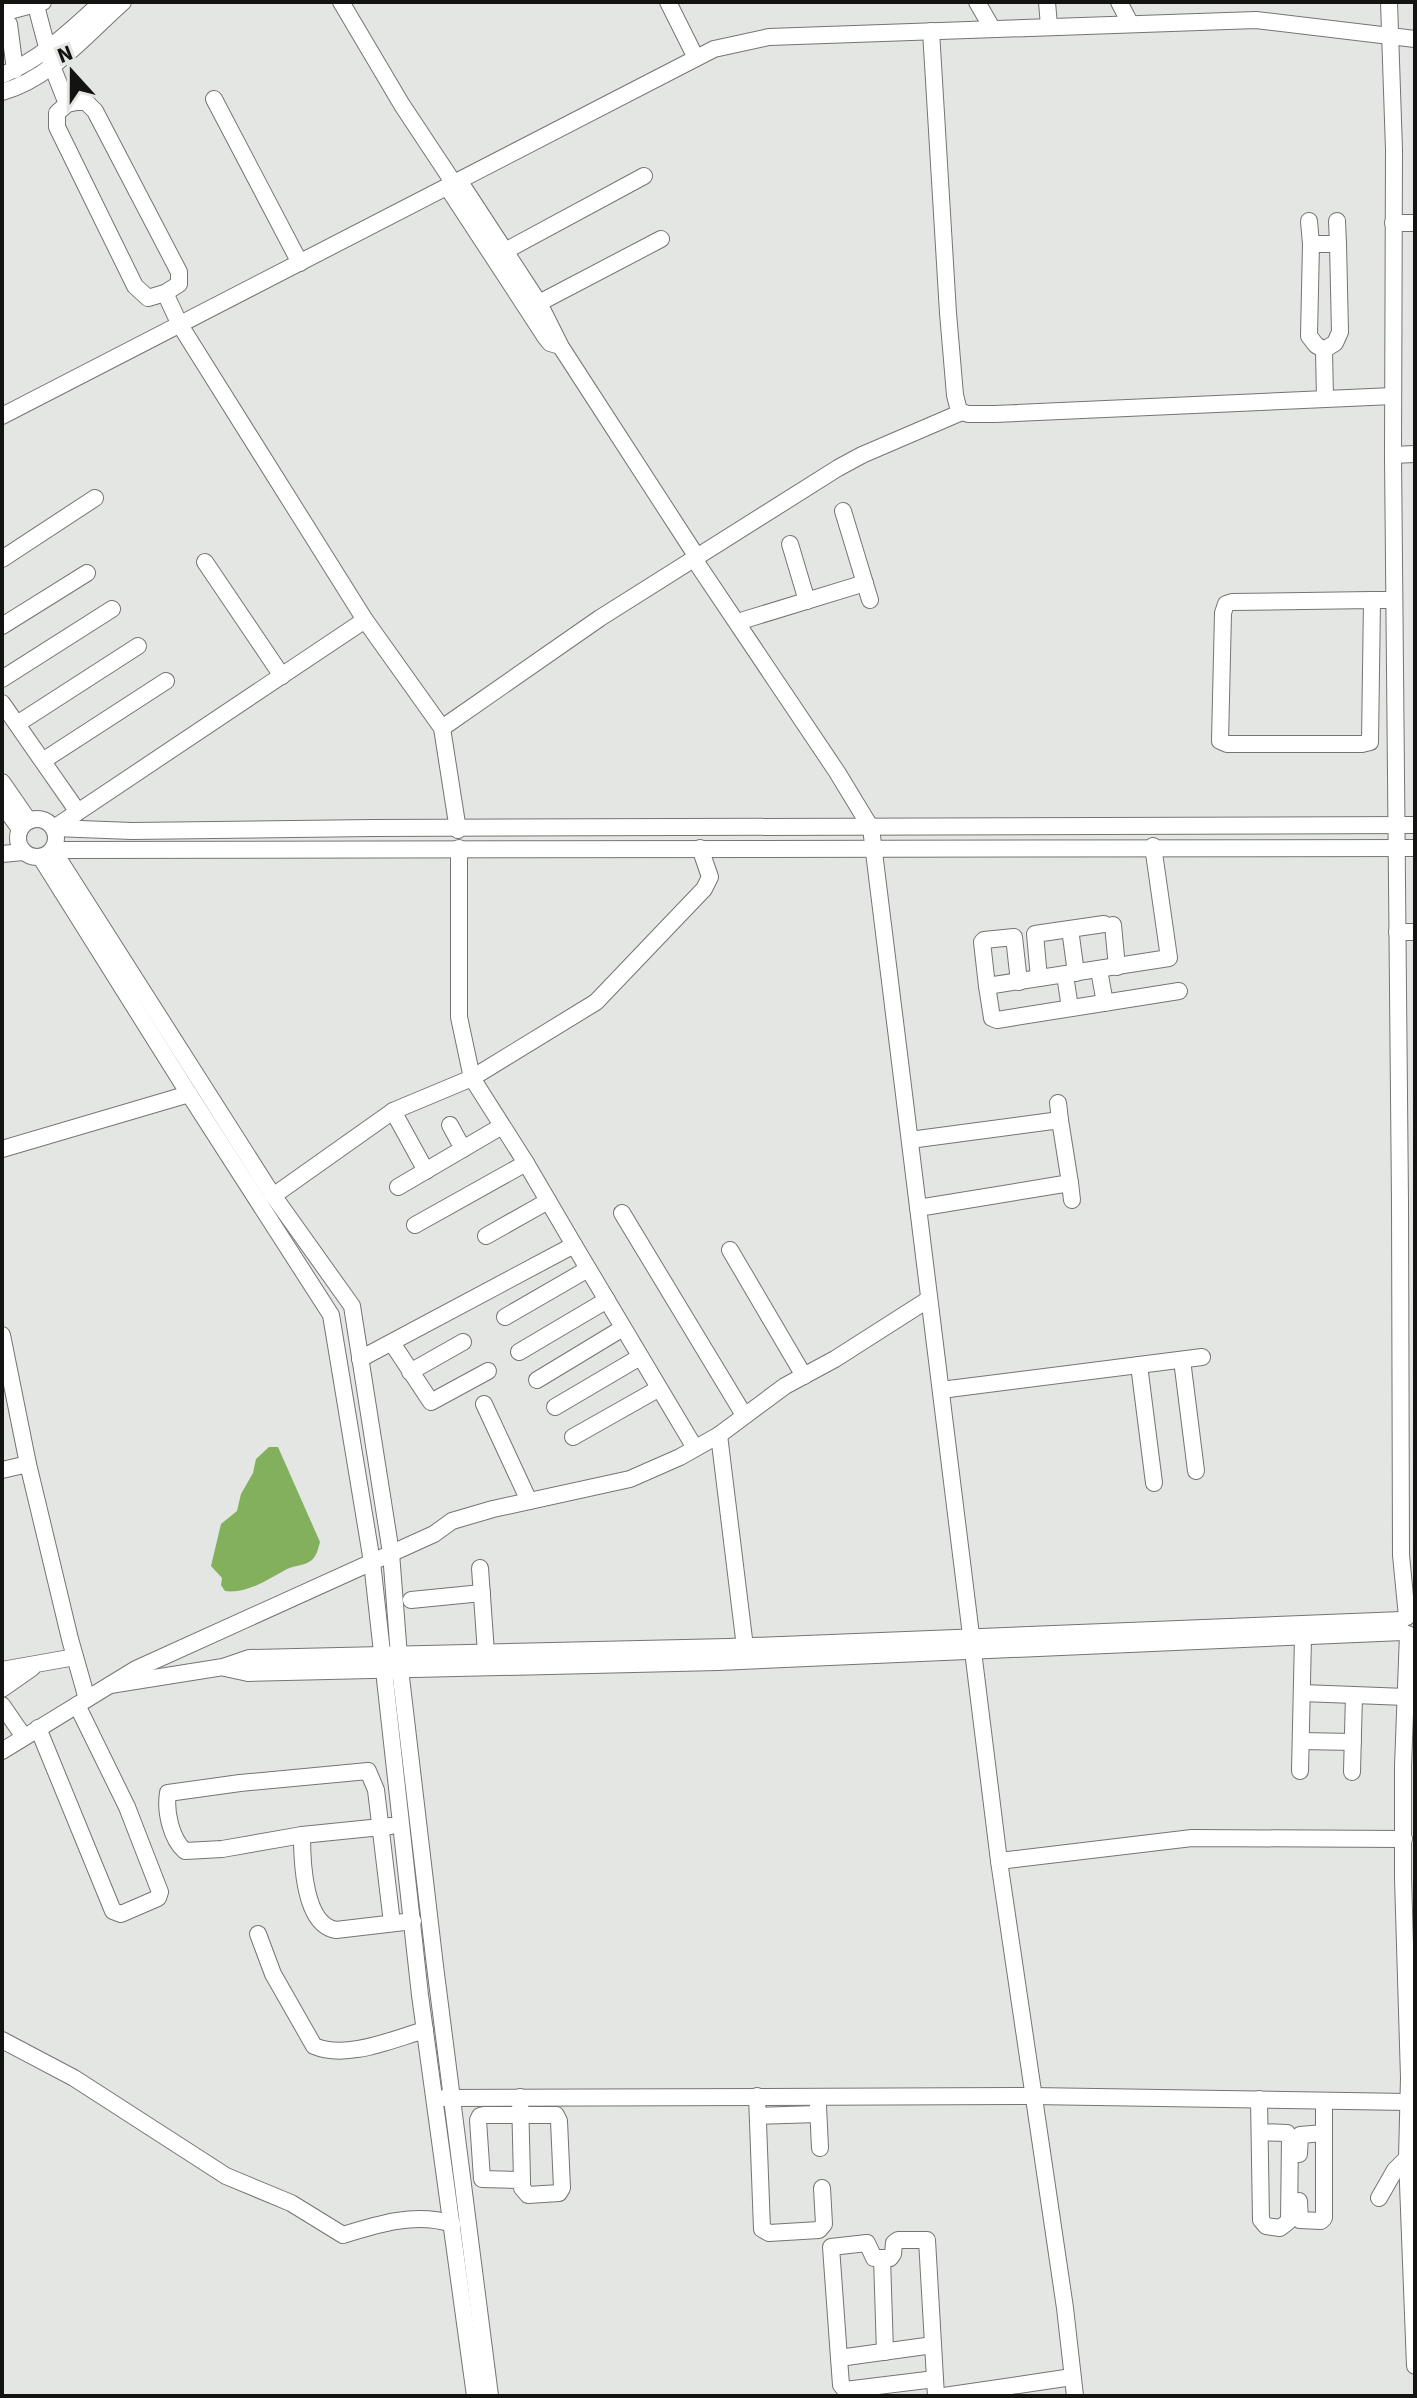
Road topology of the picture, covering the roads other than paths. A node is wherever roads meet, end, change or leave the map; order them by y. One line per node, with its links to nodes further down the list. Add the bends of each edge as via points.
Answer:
1 (102, 2): 17 (street)
2 (123, 2): 17 (street)
3 (341, 2): 24 (street)
4 (977, 2): 13 (street)
5 (1047, 2): 12 (street)
6 (1119, 2): 11 (street)
7 (1389, 2): 15 (street)
8 (38, 3): 10 (street); 17 (street)
9 (675, 4): 18 (street)
10 (5, 19): 19 (street)
11 (1130, 23): 12 (street); 15 (street, via 1256,20)
12 (1049, 26): 13 (street)
13 (992, 28): 14 (street)
14 (931, 31): 18 (street, via 769,37); 41 (street, via 948,313 957,407)
15 (1390, 36): 16 (street); 27 (street)
16 (1415, 39)
17 (50, 58): 19 (street); 20 (street, via 22,85); 22 (street)
18 (696, 58): 24 (street)
19 (8, 72)
20 (2, 92)
21 (214, 99): 33 (street)
22 (67, 104): 34 (street, via 57,113 57,127 135,286 148,298); 34 (street, via 86,102 95,111 179,272 179,284)
23 (644, 176): 32 (street)
24 (454, 185): 32 (street); 33 (street); 37 (street, via 546,338)
25 (1309, 221): 30 (street)
26 (1337, 221): 31 (street)
27 (1393, 223): 28 (street); 39 (street)
28 (1415, 223)
29 (661, 239): 35 (street)
30 (1311, 244): 31 (street); 38 (street, via 1309,336)
31 (1338, 244): 38 (street, via 1340,332)
32 (505, 251): 35 (street)
33 (300, 263): 36 (street)
34 (165, 293): 36 (street)
35 (539, 303): 37 (street)
36 (180, 325): 42 (street); 56 (street)
37 (561, 347): 48 (street)
38 (1324, 350): 40 (street)
39 (1393, 396): 40 (street); 44 (street)
40 (1325, 399): 41 (street)
41 (962, 412): 48 (street, via 838,468)
42 (2, 416)
43 (1415, 454): 44 (street)
44 (1393, 455): 53 (street)
45 (95, 498): 49 (street)
46 (843, 511): 54 (street, via 867,592)
47 (790, 544): 54 (street)
48 (697, 557): 57 (street); 59 (street); 70 (street)
49 (2, 559)
50 (205, 562): 63 (street)
51 (87, 573): 58 (street)
52 (1372, 600): 53 (street); 61 (street); 66 (street, via 1226,604 1220,741 1366,744 1371,736)
53 (1394, 600): 62 (street)
54 (807, 601): 57 (street)
55 (112, 609): 64 (street)
56 (365, 620): 63 (street); 70 (street)
57 (744, 620): 59 (street)
58 (2, 626)
59 (750, 640): 78 (street)
60 (138, 646): 69 (street)
61 (1371, 667): 62 (street); 66 (street)
62 (1395, 667): 67 (street)
63 (282, 676): 74 (street)
64 (2, 679)
65 (166, 681): 71 (street)
66 (1371, 692): 67 (street)
67 (1395, 692): 75 (street)
68 (2, 703): 69 (street)
69 (17, 724): 71 (street)
70 (442, 728): 80 (street)
71 (44, 760): 74 (street)
72 (2, 782): 79 (street)
73 (2, 804): 79 (street)
74 (78, 812): 77 (street)
75 (1397, 825): 76 (street); 78 (street); 85 (street)
76 (1415, 825)
77 (54, 828): 79 (street, via 44,820); 80 (street); 89 (street, via 57,837)
78 (871, 828): 80 (street); 82 (street)
79 (17, 829): 87 (street)
80 (458, 830)
81 (1153, 846): 82 (street); 85 (street); 93 (street, via 1170,954 1165,960)
82 (873, 847): 84 (street); 107 (street)
83 (459, 848): 84 (street); 89 (street); 102 (street, via 459,1017)
84 (700, 848): 102 (street, via 710,877 704,889 596,1002)
85 (1396, 848): 86 (street); 91 (street)
86 (1415, 848)
87 (23, 852): 88 (street); 89 (street)
88 (2, 854)
89 (47, 854): 103 (street); 113 (street)
90 (1070, 929): 93 (street, via 1108,924); 95 (street); 96 (street, via 1035,934)
91 (1397, 932): 92 (street); 124 (street)
92 (1415, 932)
93 (1117, 967): 94 (street)
94 (1099, 970): 95 (street); 100 (street)
95 (1070, 974): 96 (street); 101 (street)
96 (1039, 978): 97 (street)
97 (1019, 982): 98 (street); 98 (street, via 1014,937 984,940)
98 (987, 986): 101 (street, via 992,1018 997,1020)
99 (1179, 991): 100 (street)
100 (1105, 1003): 101 (street)
101 (1070, 1008)
102 (472, 1078): 104 (street); 106 (street)
103 (189, 1094): 108 (street); 157 (street, via 331,1315)
104 (393, 1111): 111 (street); 113 (street)
105 (450, 1125): 109 (street)
106 (502, 1126): 109 (street); 110 (street)
107 (910, 1140): 115 (street); 115 (street, via 1059,1111 1071,1192)
108 (2, 1149)
109 (463, 1149): 111 (street)
110 (526, 1163): 114 (street); 117 (street)
111 (426, 1171): 112 (street)
112 (398, 1187)
113 (273, 1196): 133 (street, via 352,1306)
114 (548, 1201): 118 (street); 119 (street)
115 (918, 1208): 122 (street)
116 (622, 1213): 145 (street)
117 (415, 1225)
118 (486, 1236)
119 (574, 1245): 121 (street); 129 (street)
120 (730, 1250): 138 (street)
121 (588, 1269): 123 (street); 125 (street)
122 (929, 1299): 138 (street); 141 (street)
123 (607, 1300): 126 (street); 130 (street)
124 (1408, 1309): 146 (street)
125 (505, 1317)
126 (623, 1328): 131 (street); 139 (street)
127 (2, 1335): 142 (street)
128 (463, 1342): 137 (street)
129 (392, 1343): 133 (street); 137 (street)
130 (519, 1352)
131 (640, 1357): 140 (street); 144 (street)
132 (1202, 1357): 134 (street)
133 (360, 1359): 156 (street)
134 (1182, 1360): 135 (street); 152 (street)
135 (1139, 1365): 141 (street); 153 (street)
136 (488, 1371): 137 (street, via 431,1402)
137 (410, 1372)
138 (804, 1376): 145 (street)
139 (537, 1380)
140 (658, 1389): 148 (street); 149 (street)
141 (941, 1390): 163 (street)
142 (8, 1394): 150 (street)
143 (484, 1404): 155 (street)
144 (555, 1407)
145 (744, 1415): 147 (street)
146 (1408, 1421): 154 (street)
147 (719, 1435): 149 (street); 164 (street)
148 (573, 1437)
149 (695, 1448): 155 (street, via 630,1479)
150 (28, 1464): 151 (street); 166 (street)
151 (2, 1470)
152 (1196, 1471)
153 (1154, 1483)
154 (1408, 1484): 161 (street, via 1401,1555)
155 (529, 1501): 156 (street, via 452,1521)
156 (391, 1553): 157 (street); 167 (street)
157 (372, 1562): 167 (street); 170 (street, via 205,1635)
158 (480, 1568): 159 (street)
159 (482, 1593): 160 (street); 165 (street)
160 (411, 1600)
161 (1411, 1625): 162 (street); 163 (street); 174 (street)
162 (1303, 1637): 163 (street); 172 (street)
163 (972, 1645): 164 (street); 167 (street, via 718,1662); 187 (street)
164 (745, 1647): 165 (street)
165 (486, 1653): 167 (street)
166 (75, 1657): 168 (street); 175 (street)
167 (392, 1663): 170 (street, via 249,1658); 183 (street); 197 (street)
168 (37, 1665): 169 (street); 171 (street)
169 (2, 1670)
170 (110, 1685): 175 (street)
171 (2, 1689)
172 (1302, 1693): 173 (street); 178 (street)
173 (1354, 1695): 174 (street); 179 (street)
174 (1406, 1697): 186 (street)
175 (82, 1702): 177 (street); 177 (street, via 160,1892 158,1898 121,1914 113,1911)
176 (2, 1705): 177 (street)
177 (31, 1733): 180 (street)
178 (1301, 1741): 179 (street); 181 (street)
179 (1353, 1742): 182 (street)
180 (2, 1751)
181 (1300, 1771)
182 (1352, 1772)
183 (402, 1825): 184 (street); 188 (street)
184 (381, 1826): 185 (street); 185 (street, via 368,1771 168,1793 175,1837 185,1851); 189 (street)
185 (302, 1835): 189 (street, via 311,1906 321,1923 336,1930)
186 (1404, 1839): 187 (street, via 1192,1838); 200 (street)
187 (999, 1861): 195 (street)
188 (413, 1921): 189 (street); 191 (street)
189 (392, 1923)
190 (258, 1934): 191 (street, via 273,1974 314,2046 358,2048)
191 (425, 2030): 197 (street)
192 (2, 2040): 211 (street, via 74,2078 226,2176 291,2203 343,2235 416,2218)
193 (757, 2096): 194 (street); 196 (street); 203 (street)
194 (817, 2096): 195 (street); 202 (street)
195 (1032, 2096): 198 (street); 218 (street)
196 (520, 2097): 197 (street); 201 (street)
197 (443, 2098): 211 (street); 221 (street)
198 (1259, 2099): 199 (street); 204 (street)
199 (1324, 2101): 200 (street); 205 (street)
200 (1410, 2109): 207 (street)
201 (520, 2114): 208 (street); 208 (street, via 484,2115 478,2120 482,2179); 208 (street, via 558,2117 562,2188 559,2193 528,2195)
202 (818, 2114): 203 (street); 206 (street)
203 (758, 2116): 209 (street, via 762,2229 819,2230 824,2224)
204 (1260, 2132): 204 (street, via 1261,2220 1280,2228 1289,2221 1290,2138 1287,2133)
205 (1324, 2133): 205 (street, via 1325,2216 1303,2221 1299,2138 1303,2133)
206 (820, 2148)
207 (1407, 2158): 210 (street); 213 (street)
208 (522, 2180)
209 (822, 2188)
210 (1379, 2198)
211 (452, 2224): 220 (street)
212 (882, 2258): 214 (street, via 892,2257 898,2240 927,2240); 215 (street); 216 (street, via 872,2256 867,2243 831,2247)
213 (1414, 2336): 217 (street)
214 (933, 2345): 215 (street); 219 (street)
215 (885, 2352): 216 (street)
216 (839, 2358): 219 (street, via 845,2390)
217 (1415, 2366)
218 (1072, 2377): 222 (street); 223 (street)
219 (935, 2388)
220 (475, 2396)
221 (490, 2396)
222 (944, 2396)
223 (1075, 2396)

